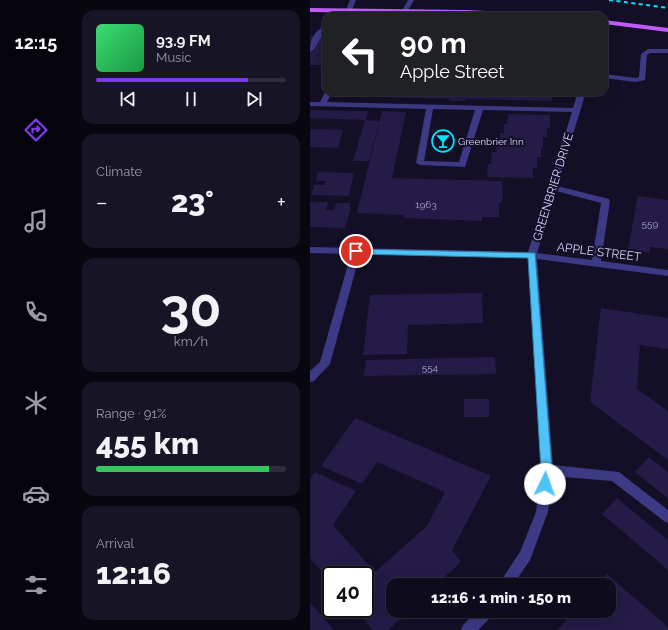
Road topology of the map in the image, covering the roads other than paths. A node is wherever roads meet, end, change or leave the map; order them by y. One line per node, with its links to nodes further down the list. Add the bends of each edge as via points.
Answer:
1 (353, 0): 4 (street)
2 (411, 0): 5 (street)
3 (310, 10): 4 (main road)
4 (349, 10): 5 (main road)
5 (405, 11): 6 (main road)
6 (450, 12)
7 (608, 22): 8 (main road)
8 (668, 30)
9 (322, 31): 10 (street)
10 (310, 50)
11 (668, 51): 12 (street, via 648,51 644,54 642,78 636,80)
12 (608, 76)
13 (326, 96): 16 (street)
14 (581, 96): 19 (street, GREENBRIER DRIVE)
15 (310, 104): 16 (street)
16 (323, 104): 17 (street)
17 (430, 106): 18 (street); 18 (street, via 420,163 462,165)
18 (480, 108): 19 (street)
19 (576, 110): 20 (street, GREENBRIER DRIVE)
20 (553, 188): 23 (street, GREENBRIER DRIVE); 24 (street, via 606,201)
21 (310, 250): 22 (street, APPLE STREET)
22 (356, 251): 23 (street, APPLE STREET); 26 (street, via 325,364)
23 (532, 256): 24 (street, APPLE STREET); 27 (street, GREENBRIER DRIVE)
24 (596, 264): 25 (street, APPLE STREET)
25 (668, 273)
26 (310, 378)
27 (547, 470): 28 (street, via 615,476); 29 (street, GREENBRIER DRIVE, via 542,512 525,556)
28 (668, 517)
29 (510, 578)
30 (480, 618): 31 (street)
31 (468, 630)

